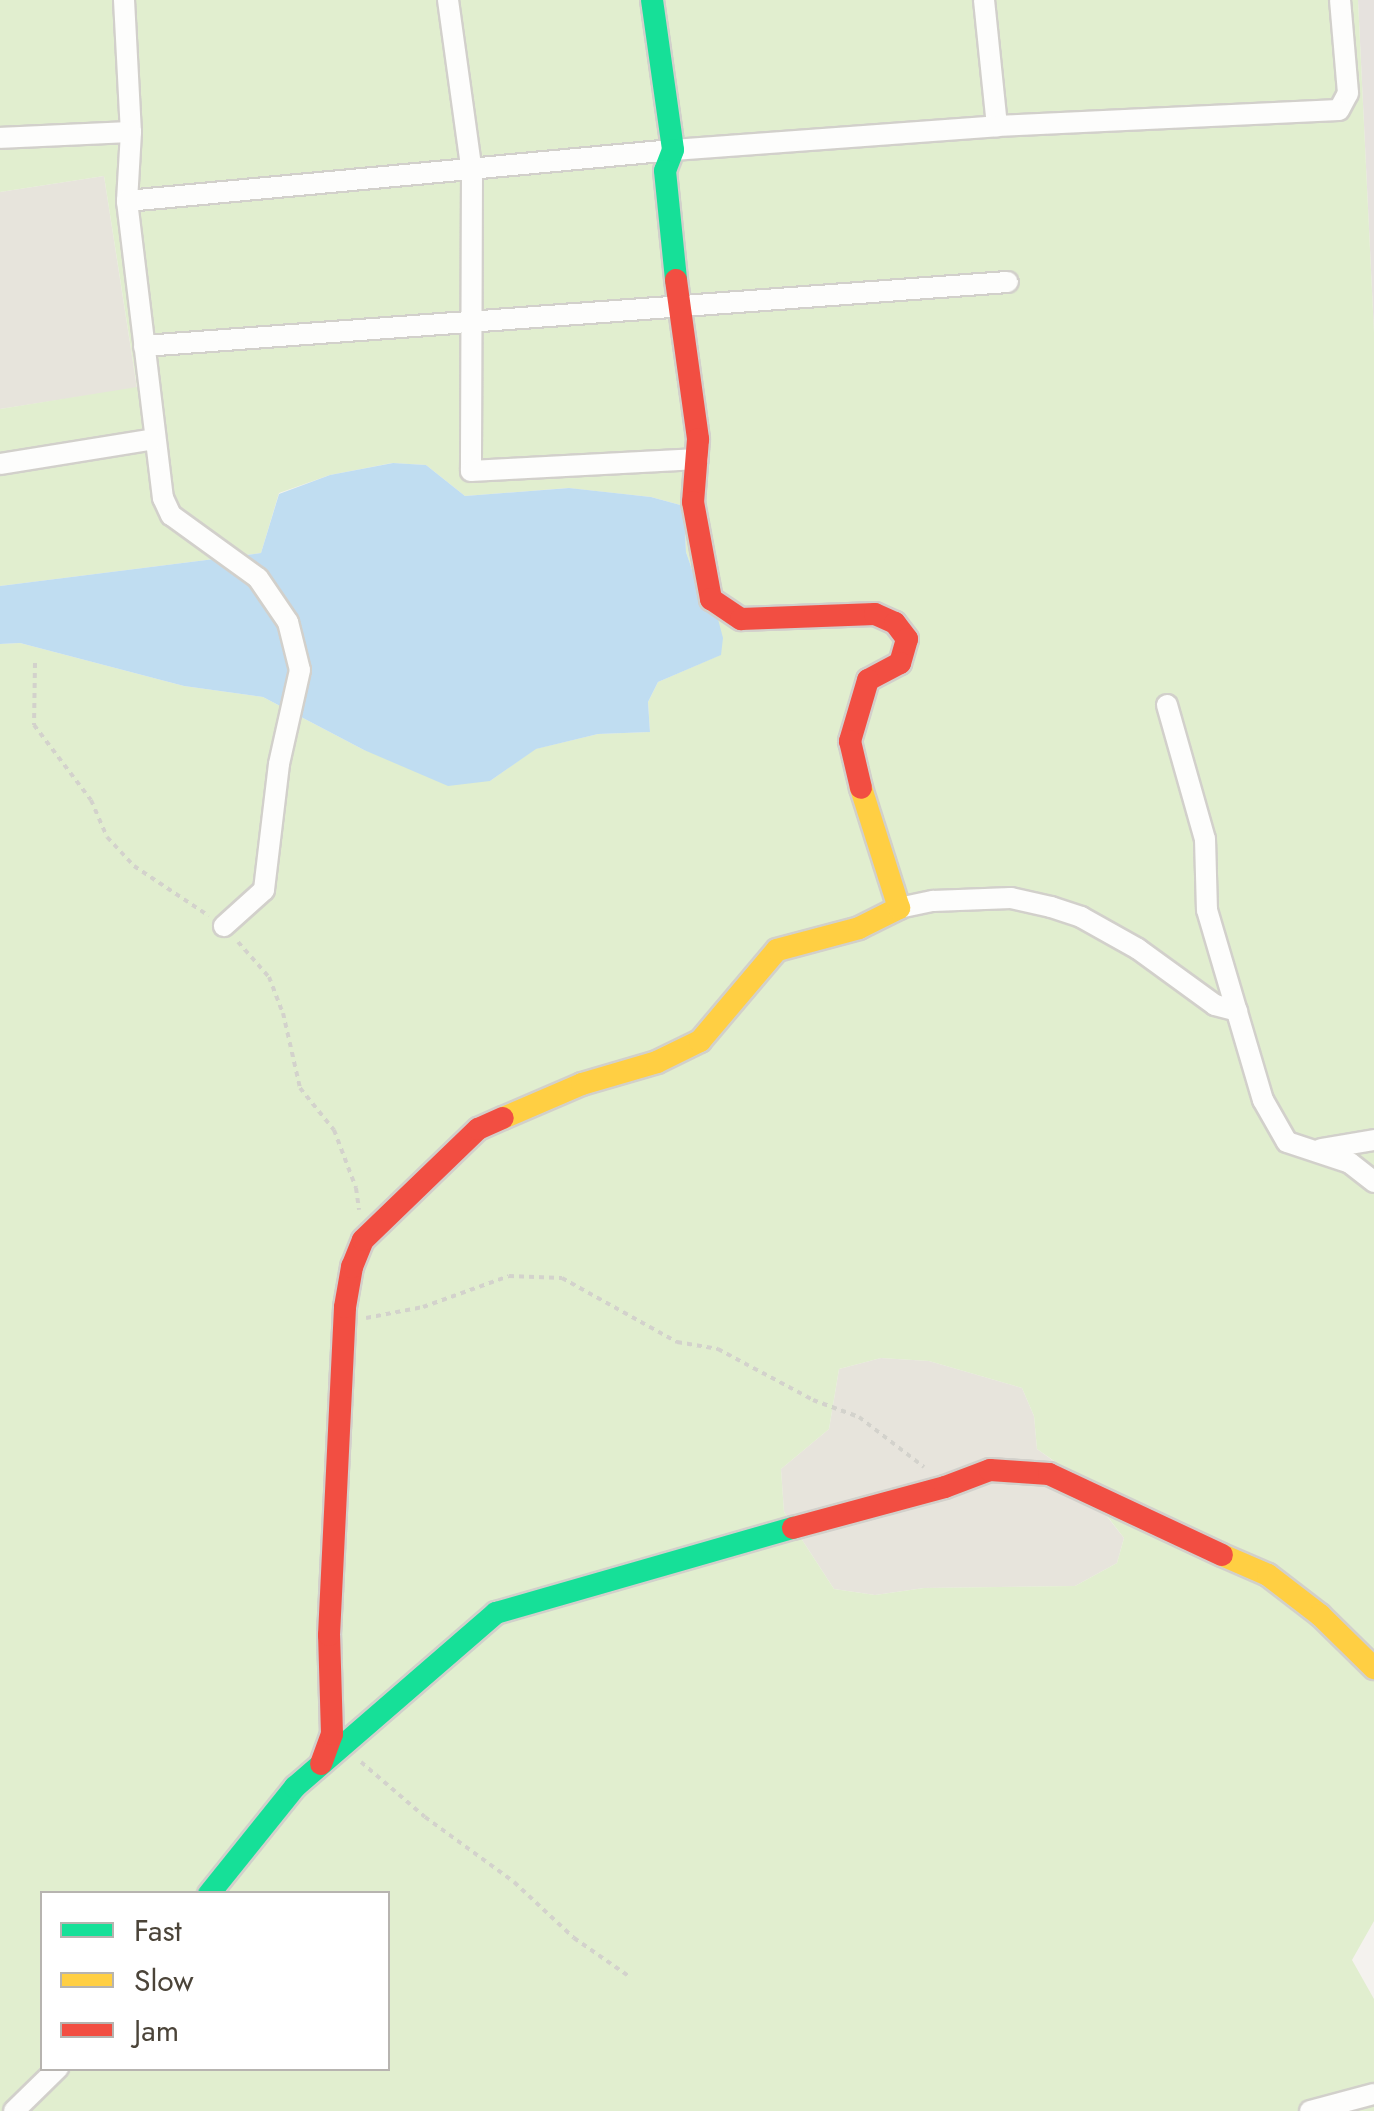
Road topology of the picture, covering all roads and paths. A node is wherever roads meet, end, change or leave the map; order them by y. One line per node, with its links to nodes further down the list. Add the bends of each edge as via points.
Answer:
1 (124, 0): 7 (street)
2 (448, 0): 10 (street)
3 (652, 0): 9 (street)
4 (984, 0): 6 (street)
5 (1340, 0): 6 (street, via 1348,93 1340,110)
6 (997, 126): 9 (street)
7 (131, 132): 8 (street); 11 (street)
8 (0, 138)
9 (673, 150): 10 (street); 13 (street, via 665,171)
10 (472, 172): 11 (street); 14 (street)
11 (127, 201): 15 (street)
12 (1008, 282): 13 (street)
13 (678, 304): 14 (street); 17 (street)
14 (473, 322): 15 (street); 17 (street, via 471,471)
15 (144, 346): 16 (street)
16 (155, 439): 18 (street); 22 (street, via 171,515 258,578 288,622 300,670 264,890)
17 (698, 460): 21 (street, via 693,502 711,599 740,619 876,614 895,623 907,640 900,663 868,680 850,741 869,824)
18 (0, 464)
19 (35, 663): 22 (path, via 34,724 91,800 106,837 134,866)
20 (1167, 705): 23 (street, via 1204,840 1208,910)
21 (899, 908): 23 (street, via 1011,898 1081,916 1215,1005); 27 (street, via 860,928 777,950 700,1042 478,1129)
22 (224, 926): 27 (path, via 268,977 300,1088 334,1130 347,1163)
23 (1237, 1011): 25 (street, via 1246,1056 1274,1126 1288,1142)
24 (1374, 1140): 25 (street)
25 (1314, 1150): 26 (street)
26 (1374, 1182)
27 (363, 1240): 28 (street)
28 (345, 1321): 29 (path, via 423,1307 509,1276 562,1278 677,1342 718,1348 859,1417); 32 (street, via 330,1635 332,1734)
29 (946, 1488): 30 (street, via 990,1470 1049,1474 1268,1574); 31 (street, via 496,1613)
30 (1374, 1668)
31 (344, 1744): 32 (street); 34 (path, via 378,1780)
32 (321, 1764): 33 (street)
33 (211, 1891)
34 (630, 1978)
35 (55, 2071): 38 (street)
36 (1374, 2094): 37 (street)
37 (1340, 2107): 39 (street)
38 (14, 2111)
39 (1310, 2111)

